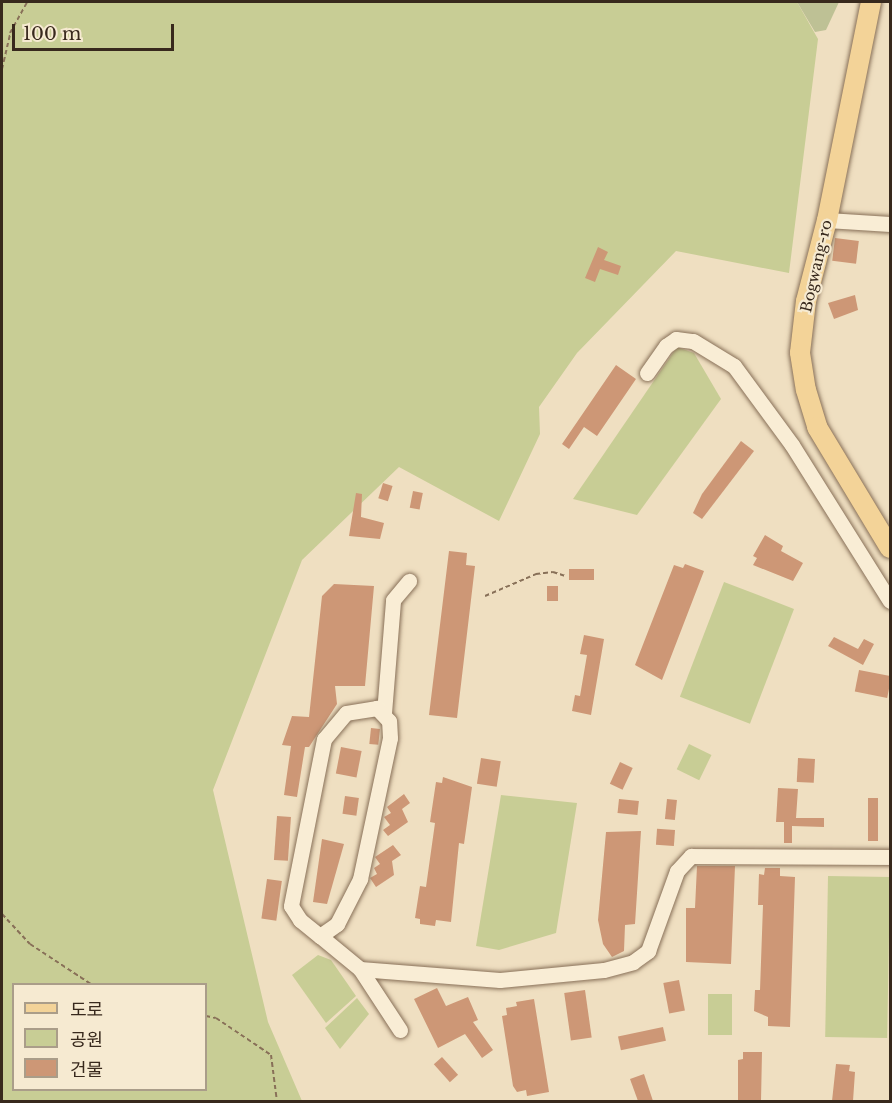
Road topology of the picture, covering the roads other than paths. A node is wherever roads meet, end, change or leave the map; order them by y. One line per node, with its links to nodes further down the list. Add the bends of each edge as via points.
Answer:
1 (871, 2): 2 (main road, Bogwang-ro)
2 (827, 220): 3 (street); 5 (main road, Bogwang-ro, via 806,301 800,353 806,390 818,427)
3 (891, 224)
4 (647, 373): 7 (street, via 666,346 676,339 693,341 734,366 792,445)
5 (891, 548)
6 (409, 581): 8 (street, via 393,600)
7 (891, 601)
8 (384, 713): 10 (street, via 390,738 360,879 337,924); 10 (street, via 367,707 346,713 333,724 319,753 291,906 300,920)
9 (891, 857): 11 (street, via 691,855 676,871 648,951 633,962 604,970 500,980)
10 (320, 936): 11 (street)
11 (360, 969): 12 (street)
12 (400, 1030)

